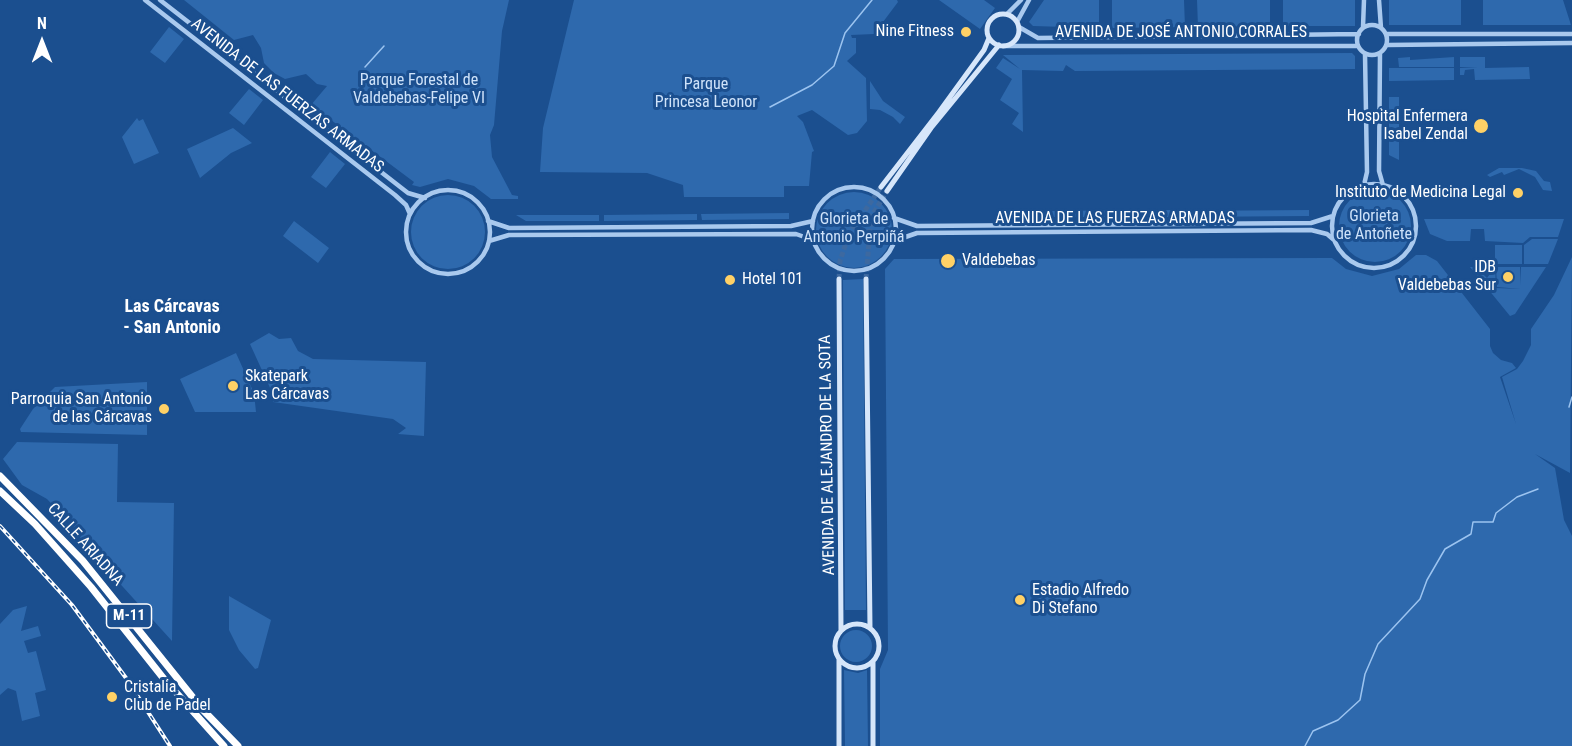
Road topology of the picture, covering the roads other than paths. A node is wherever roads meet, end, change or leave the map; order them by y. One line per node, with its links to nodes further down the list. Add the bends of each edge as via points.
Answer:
1 (145, 0): 24 (street, AVENIDA DE LAS FUERZAS ARMADAS, via 404,202)
2 (160, 0): 23 (street, AVENIDA DE LAS FUERZAS ARMADAS, via 410,194)
3 (1021, 0): 7 (street)
4 (1029, 0): 8 (street)
5 (1364, 0): 9 (street)
6 (1379, 0): 10 (street)
7 (1007, 14): 8 (main road); 14 (main road, via 989,20)
8 (1018, 25): 11 (street, AVENIDA DE JOSÉ ANTONIO CORRALES, via 1038,38); 17 (main road, via 1016,39)
9 (1363, 28): 10 (street); 11 (street)
10 (1381, 28): 12 (street)
11 (1359, 34): 18 (street)
12 (1386, 34): 13 (street); 16 (street)
13 (1572, 34)
14 (989, 38): 17 (main road); 17 (main road, via 884,189)
15 (1572, 43): 16 (street)
16 (1387, 45): 19 (street)
17 (1001, 46): 18 (street, AVENIDA DE JOSÉ ANTONIO CORRALES)
18 (1358, 46): 20 (street)
19 (1380, 53): 20 (street); 22 (street, via 1379,171)
20 (1365, 54): 21 (street)
21 (1364, 185): 22 (street); 25 (street, via 1343,197)
22 (1383, 185): 30 (street, via 1403,195 1413,210 1415,234 1405,254 1385,267 1368,268 1346,258)
23 (425, 198): 24 (street); 28 (street, via 446,191 463,193 477,202)
24 (410, 214): 31 (street, via 406,232 409,248 420,264 432,271 449,274 467,270 483,254)
25 (1333, 216): 26 (street, AVENIDA DE LAS FUERZAS ARMADAS, via 1311,223 917,226); 30 (street)
26 (894, 218): 27 (street, via 878,195 852,188 826,198); 32 (street)
27 (813, 220): 28 (street, via 791,226 521,228); 29 (street)
28 (488, 221): 31 (street)
29 (813, 240): 31 (street, via 791,234 509,235); 32 (street, via 828,263 854,271 879,263)
30 (1334, 240): 32 (street, AVENIDA DE LAS FUERZAS ARMADAS, via 1311,230 917,233)
31 (489, 241)
32 (894, 242)
33 (840, 279): 38 (main road, AVENIDA DE ALEJANDRO DE LA SOTA)
34 (866, 279): 37 (main road)
35 (0, 477): 42 (highway, CALLE ARIADNA / M-11, via 83,561 189,693)
36 (0, 491): 41 (highway, CALLE ARIADNA / M-11, via 91,587 164,679)
37 (870, 628): 38 (main road, via 855,624); 40 (main road, via 879,644)
38 (841, 631): 39 (main road, via 835,645)
39 (840, 660): 40 (main road, via 858,668); 43 (main road)
40 (873, 661): 44 (main road)
41 (224, 746)
42 (238, 746)
43 (839, 746)
44 (873, 746)

